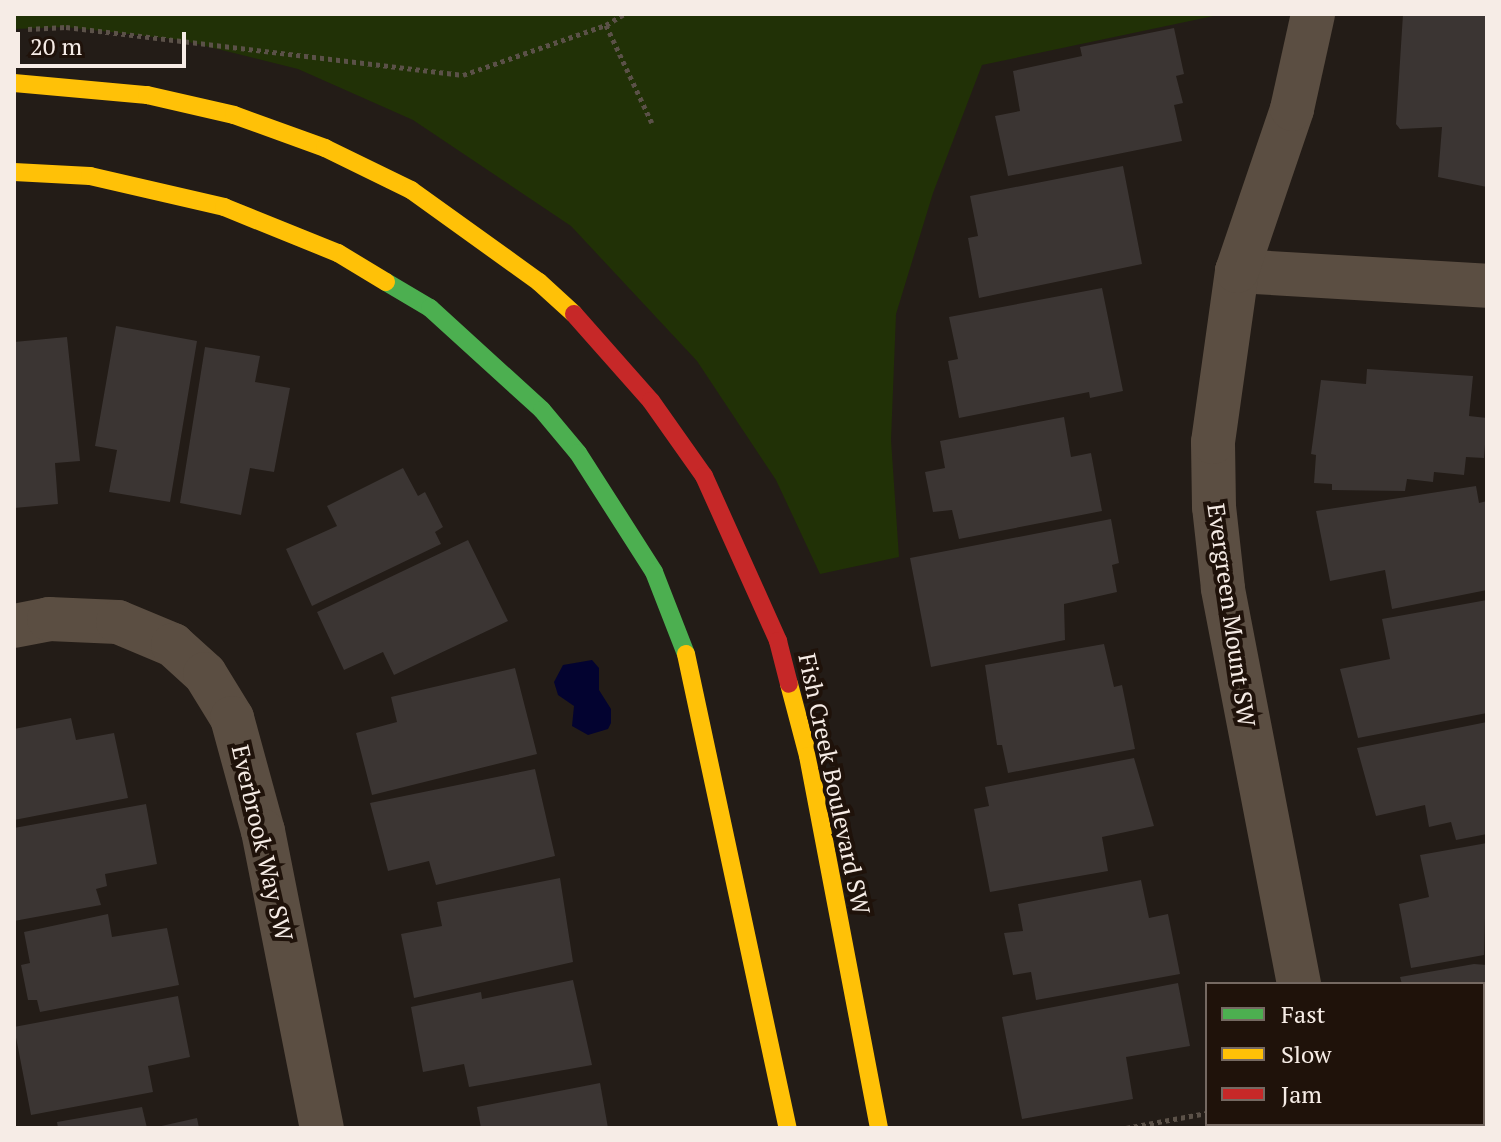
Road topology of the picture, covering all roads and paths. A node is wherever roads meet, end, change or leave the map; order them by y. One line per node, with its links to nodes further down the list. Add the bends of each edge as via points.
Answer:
1 (624, 14): 3 (path)
2 (1313, 14): 8 (street, Evergreen Mount SW, via 1292,109)
3 (606, 25): 4 (path, via 463,75 66,27); 6 (path)
4 (14, 29)
5 (14, 83): 15 (main road, Fish Creek Boulevard SW, via 147,95 234,115 325,148 411,190 539,282 590,329 651,401 704,476 778,641 808,756)
6 (652, 123)
7 (14, 172): 14 (main road, via 90,176 155,188 289,230 338,253 430,308 542,410 578,453 654,572 695,675)
8 (1237, 271): 9 (street); 11 (street, Evergreen Mount SW, via 1213,442 1214,507 1247,727)
9 (1487, 286)
10 (14, 626): 13 (street, Everbrook Way SW, via 49,619 118,622 173,645 205,674 232,718 263,831)
11 (1299, 982)
12 (1205, 1113): 16 (path)
13 (322, 1128)
14 (788, 1128)
15 (879, 1128)
16 (1126, 1128)

